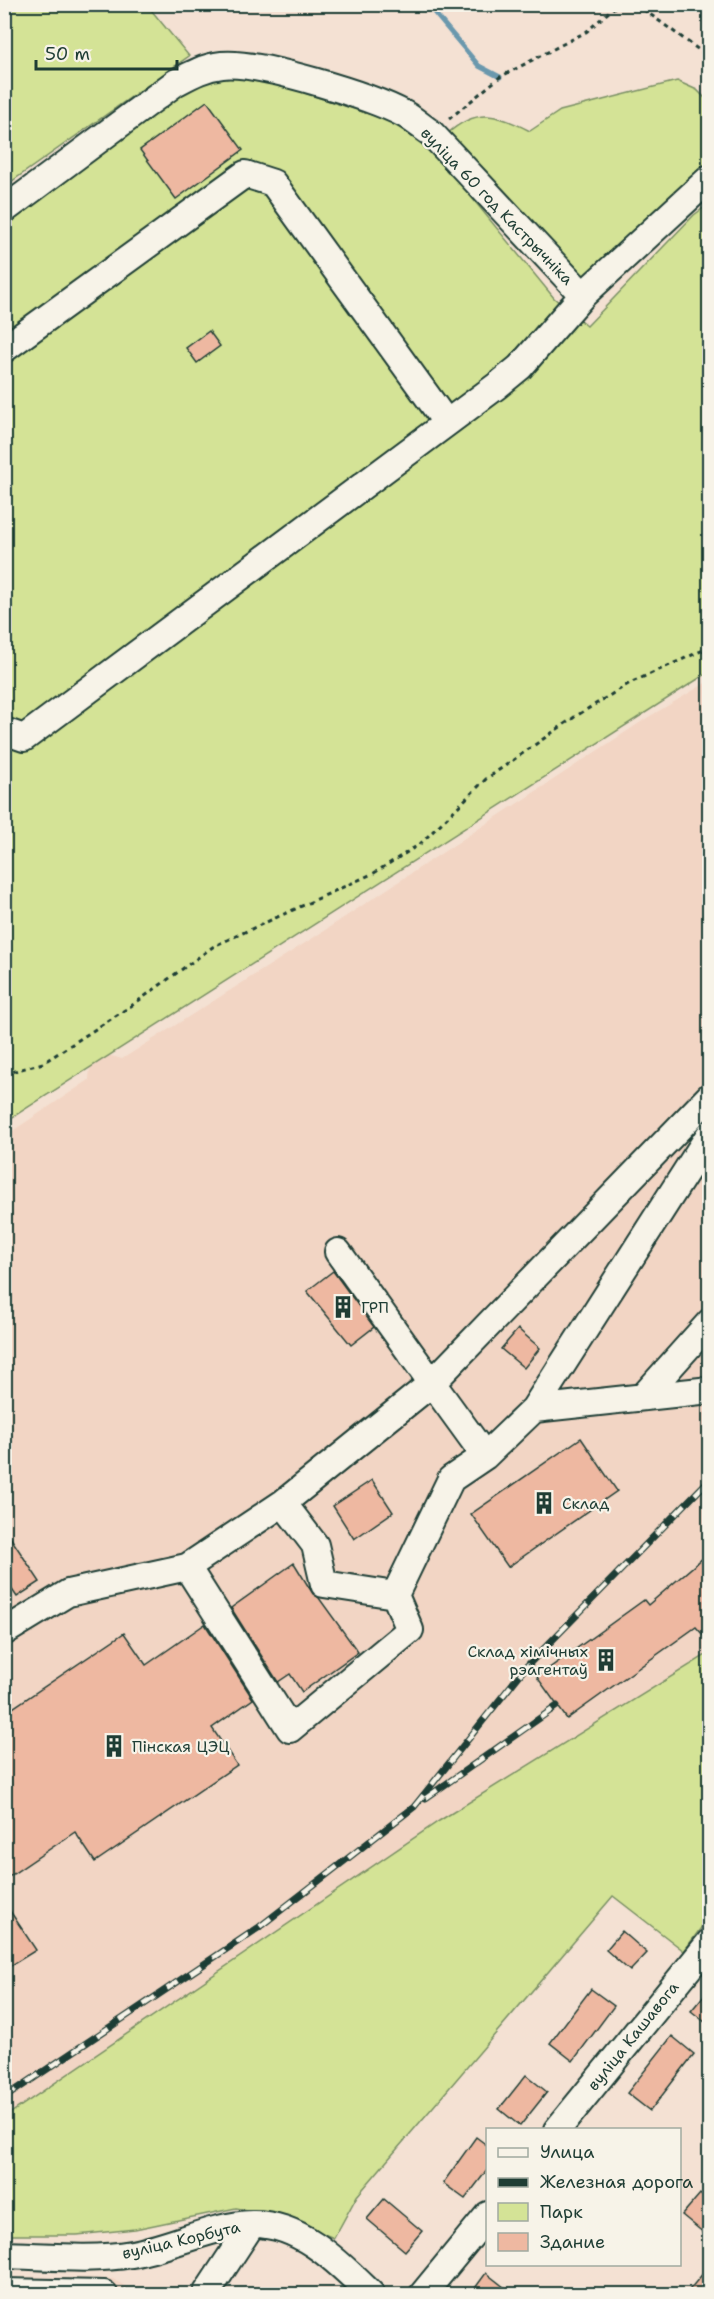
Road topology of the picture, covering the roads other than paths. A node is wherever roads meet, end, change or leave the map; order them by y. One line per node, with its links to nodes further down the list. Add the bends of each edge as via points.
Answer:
1 (710, 178): 3 (street, вуліца 60 год Кастрычніка)
2 (4, 210): 3 (street, вуліца 60 год Кастрычніка, via 175,83 202,69 251,65 381,103 406,115 430,133)
3 (583, 296): 5 (street, via 520,367)
4 (4, 349): 5 (street, via 245,174 273,183)
5 (446, 423): 6 (street, via 24,738)
6 (4, 731)
7 (710, 1096): 11 (street)
8 (705, 1152): 14 (street)
9 (338, 1252): 11 (street)
10 (710, 1322): 13 (street)
11 (432, 1383): 15 (street); 16 (street)
12 (710, 1390): 13 (street)
13 (644, 1397): 14 (street)
14 (534, 1409): 15 (street)
15 (485, 1456): 18 (street, via 451,1479)
16 (283, 1503): 17 (street); 18 (street, via 315,1545 324,1584)
17 (188, 1567): 18 (street, via 290,1730 410,1630); 19 (street, via 69,1593)
18 (395, 1595)
19 (4, 1632)
20 (710, 1942): 21 (street, вуліца Кашавога)
21 (559, 2128)
22 (486, 2218): 29 (street)
23 (252, 2224): 24 (street, вуліца Корбута, via 133,2254 95,2258); 27 (street); 28 (street, вуліца Корбута, via 282,2229 318,2247)
24 (4, 2255)
25 (4, 2292): 26 (street)
26 (104, 2295)
27 (206, 2295)
28 (371, 2295)
29 (423, 2295)

